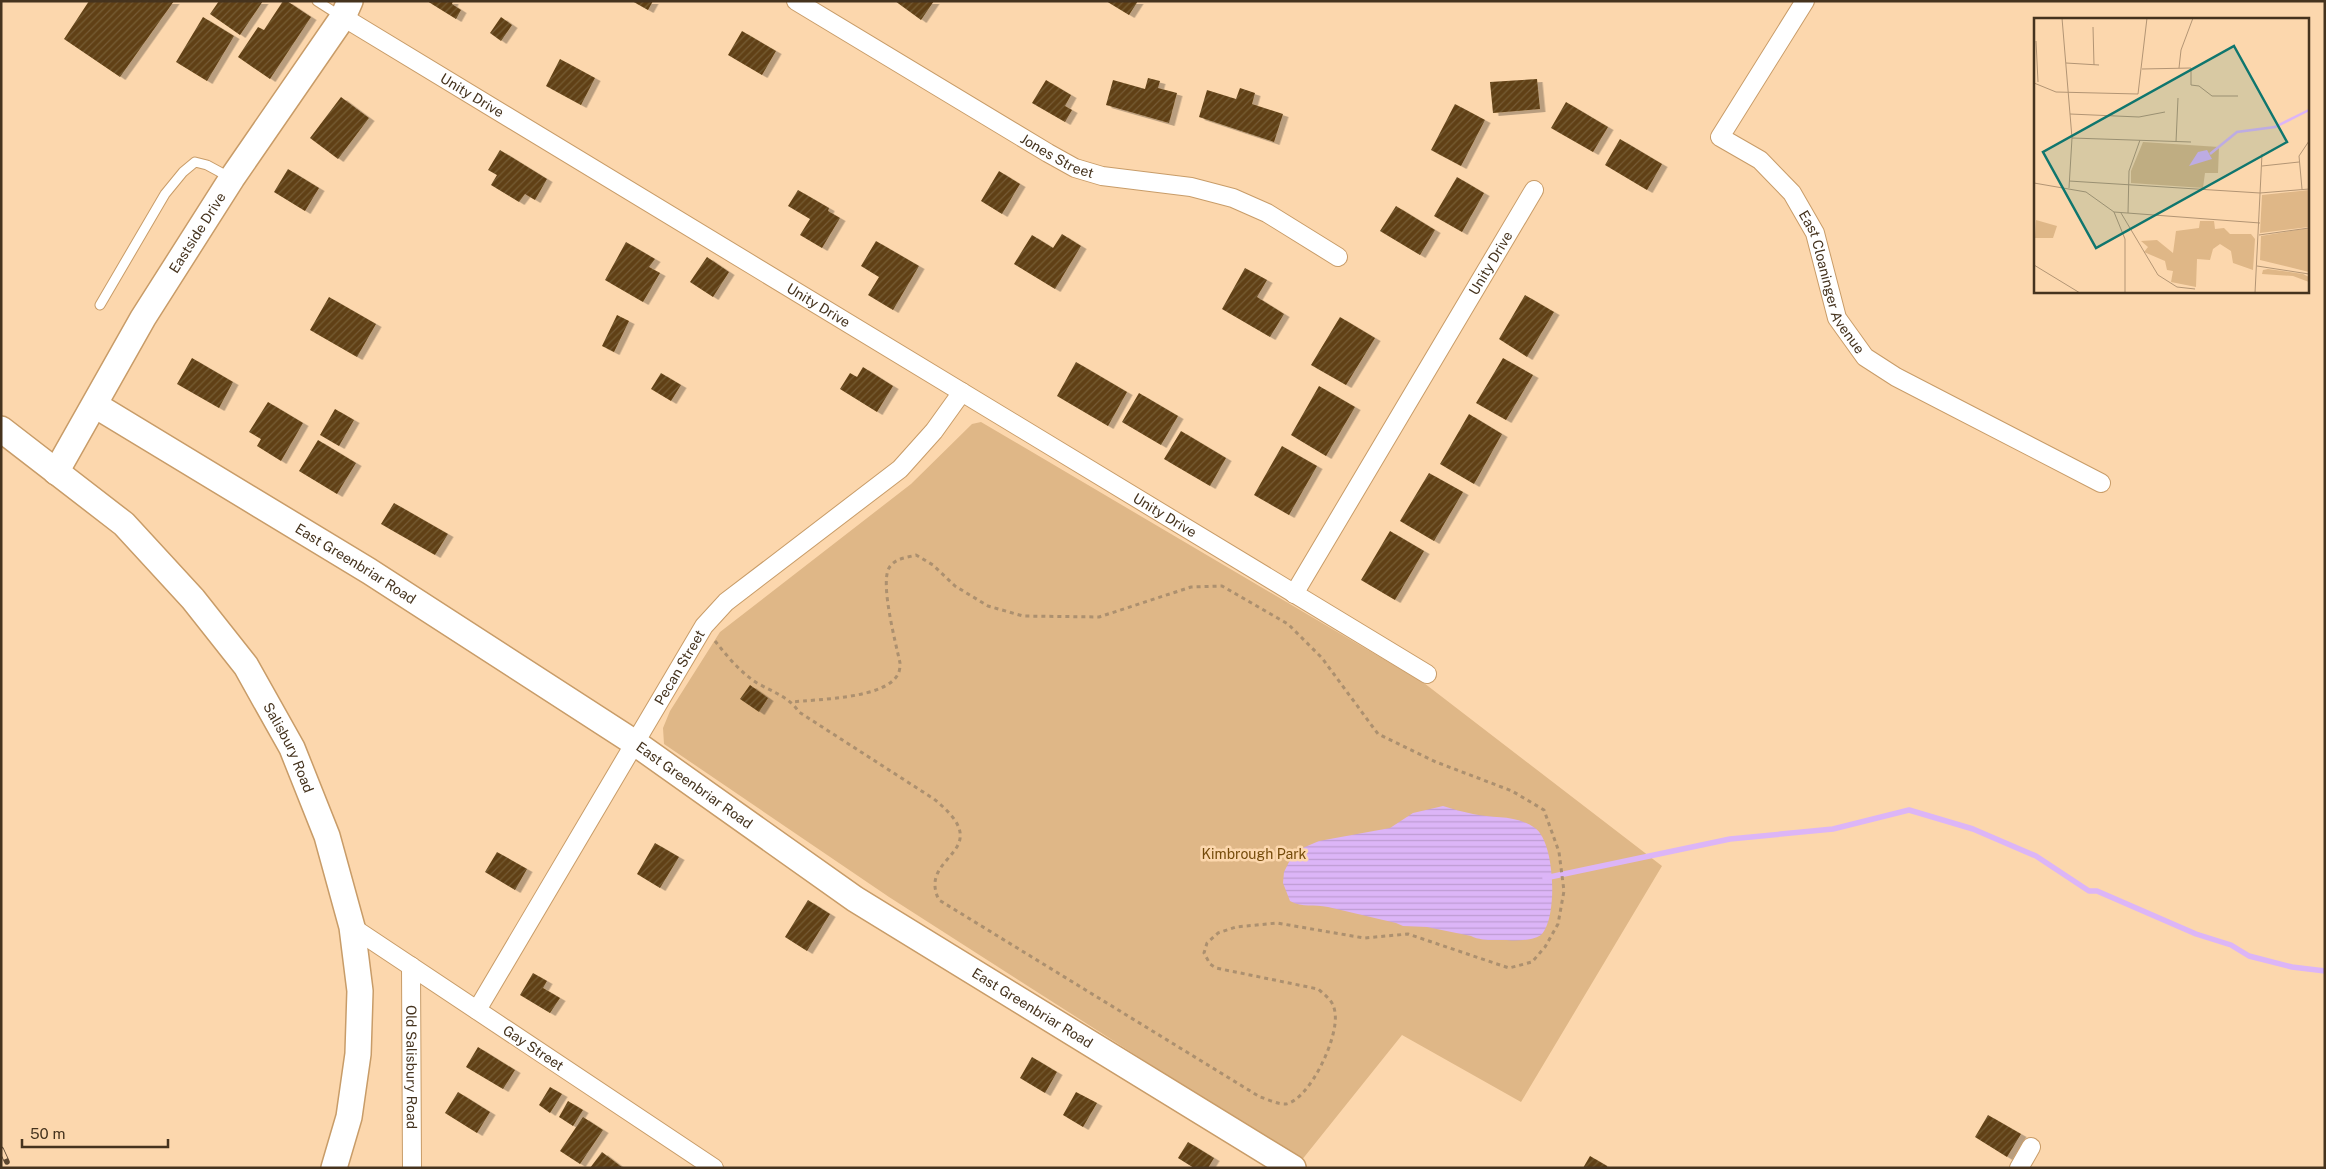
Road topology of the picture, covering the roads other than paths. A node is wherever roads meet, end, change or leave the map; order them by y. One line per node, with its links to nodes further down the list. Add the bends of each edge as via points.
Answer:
1 (317, 1): 4 (lane)
2 (796, 1): 7 (street, Jones Street, via 1075,168 1102,176 1191,188 1233,198 1267,212)
3 (1805, 1): 13 (street, East Cloaninger Avenue, via 1720,137 1760,160 1792,193 1815,233 1837,318 1865,356 1896,377)
4 (346, 9): 5 (street, Eastside Drive); 9 (street, Unity Drive)
5 (232, 178): 8 (lane, via 195,162 183,172 166,194); 10 (street, Eastside Drive, via 143,318)
6 (1534, 190): 14 (street, Unity Drive)
7 (1338, 257)
8 (100, 305)
9 (962, 392): 14 (street, Unity Drive); 16 (street, Pecan Street, via 900,469 726,602 704,626)
10 (95, 405): 12 (street, Eastside Drive); 16 (street, East Greenbriar Road, via 369,571)
11 (1, 429): 12 (street, Salisbury Road)
12 (56, 472): 17 (street, Salisbury Road, via 124,524 194,599 246,666 292,748 327,836)
13 (2101, 484)
14 (1294, 594): 15 (street, Unity Drive)
15 (1426, 674)
16 (635, 743): 19 (street, Pecan Street); 24 (street, East Greenbriar Road, via 855,898)
17 (352, 927): 18 (street, Gay Street); 21 (street, Salisbury Road, via 360,990 358,1054 349,1117)
18 (410, 966): 19 (street, Gay Street); 22 (street, Old Salisbury Road)
19 (477, 1010): 23 (street, Gay Street)
20 (2031, 1147): 25 (street)
21 (334, 1168)
22 (412, 1168)
23 (714, 1168)
24 (1292, 1168)
25 (2019, 1168)

